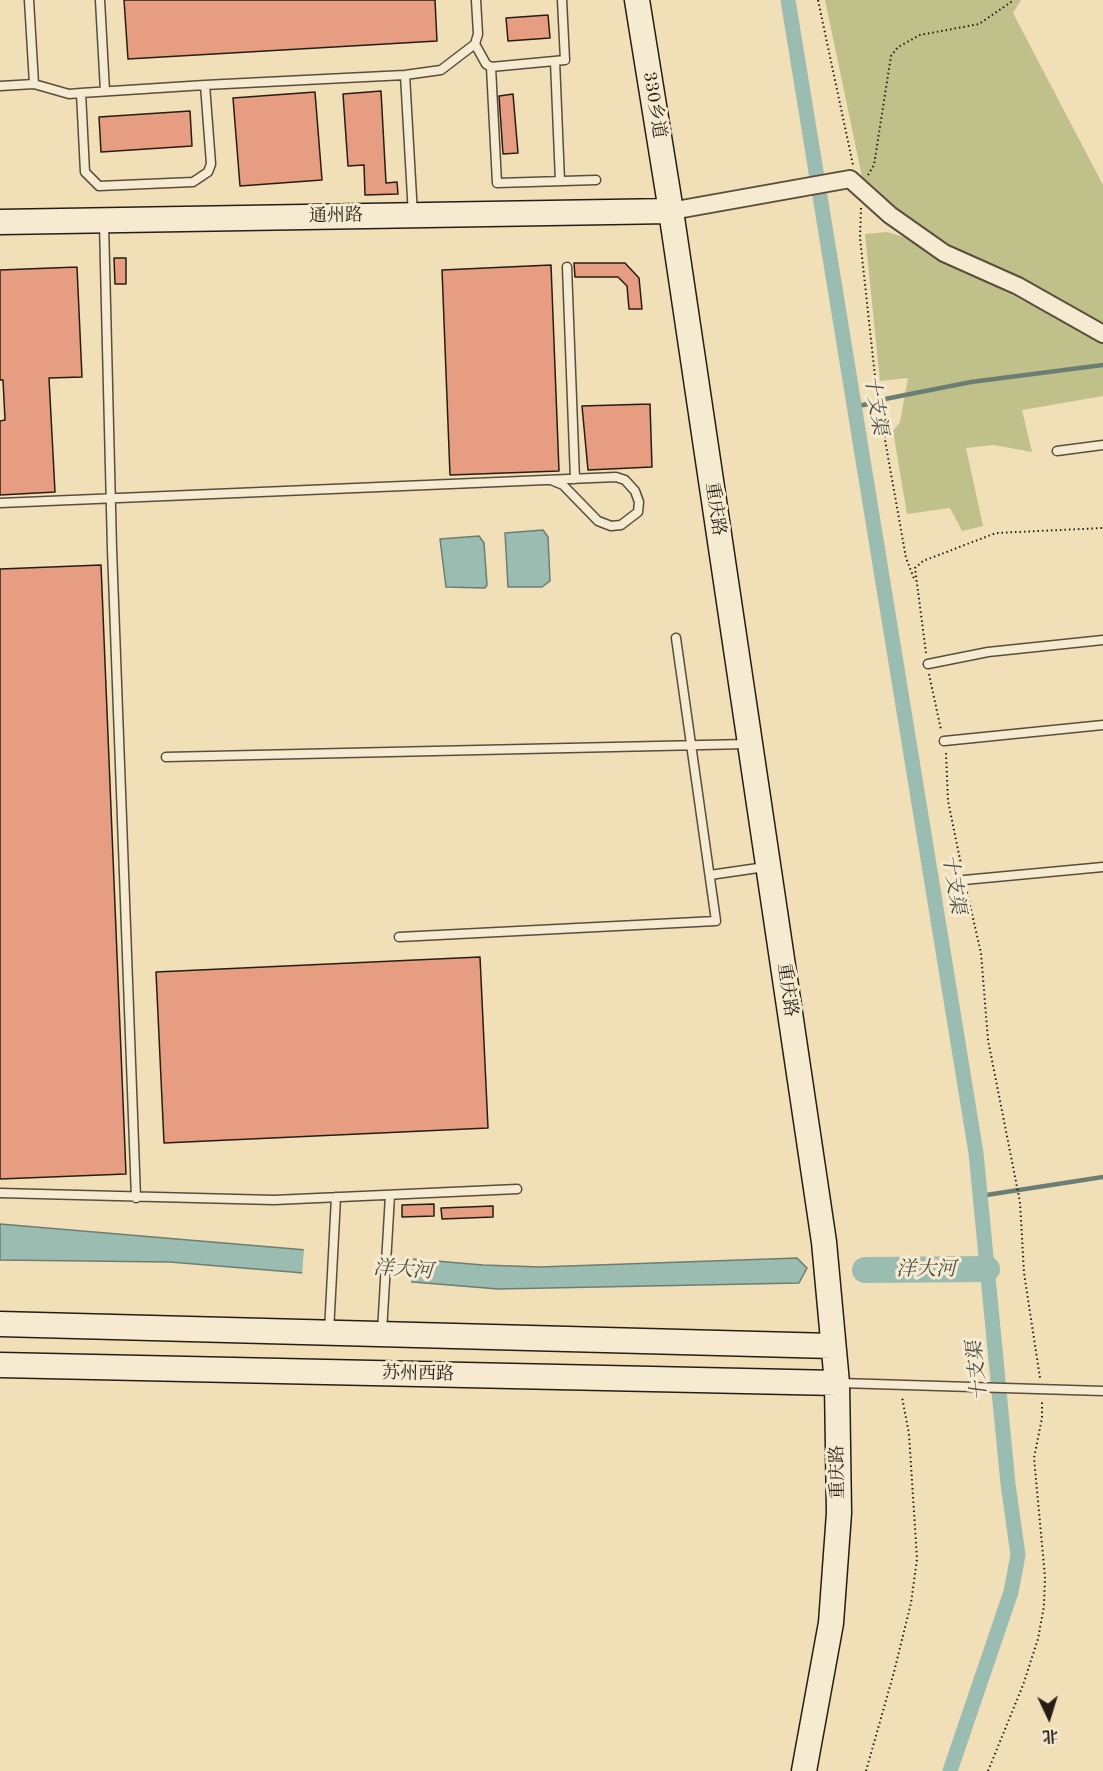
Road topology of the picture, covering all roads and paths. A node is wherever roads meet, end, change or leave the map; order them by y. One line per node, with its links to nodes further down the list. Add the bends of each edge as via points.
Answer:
1 (29, 0): 12 (lane)
2 (100, 0): 15 (lane)
3 (476, 0): 8 (lane)
4 (562, 0): 9 (lane, via 565,60)
5 (637, 0): 20 (street, 330乡道)
6 (818, 0): 19 (path)
7 (1014, 0): 19 (path, via 980,24 920,35 898,47 891,56 874,165)
8 (475, 44): 10 (lane); 11 (lane, via 441,70)
9 (555, 61): 10 (lane); 18 (lane)
10 (491, 67): 18 (lane, via 497,183)
11 (405, 75): 13 (lane); 21 (lane)
12 (34, 84): 14 (lane); 16 (lane, via 56,92)
13 (206, 85): 15 (lane); 16 (lane, via 211,164 208,172 193,182 109,187 90,179 85,172)
14 (0, 86)
15 (105, 92): 16 (lane)
16 (81, 93)
17 (596, 180): 18 (lane)
18 (560, 182)
19 (856, 185): 20 (street, via 850,179); 25 (street, via 944,253 1018,286); 33 (path, via 861,203 860,238 877,395 906,558)
20 (671, 211): 21 (street, 通州路); 39 (street, 重庆路)
21 (413, 215): 22 (street, 通州路)
22 (104, 220): 23 (street, 通州路); 30 (lane)
23 (0, 222)
24 (567, 267): 28 (lane)
25 (1103, 334)
26 (1103, 445): 27 (lane)
27 (1057, 451)
28 (575, 479): 29 (lane); 29 (lane, via 625,480 635,491 638,512 621,525 605,524 563,485)
29 (551, 480): 30 (lane)
30 (111, 499): 31 (lane); 51 (lane)
31 (0, 503)
32 (1103, 528): 33 (path, via 984,536 923,561 915,568)
33 (916, 585): 36 (path)
34 (676, 638): 40 (lane)
35 (1103, 640): 36 (lane, via 988,652)
36 (928, 664): 38 (path)
37 (1103, 725): 38 (lane)
38 (944, 741): 45 (path, via 948,801)
39 (750, 743): 40 (lane); 42 (street, 重庆路)
40 (691, 745): 41 (lane); 44 (lane)
41 (166, 757)
42 (768, 867): 44 (lane); 56 (street, 重庆路, via 824,1242)
43 (1103, 867): 45 (lane)
44 (710, 875): 46 (lane, via 716,921)
45 (964, 880): 61 (path, via 981,953 988,1040 1019,1196 1024,1273)
46 (399, 937)
47 (517, 1189): 49 (lane)
48 (0, 1193): 51 (lane)
49 (390, 1195): 50 (lane); 54 (lane)
50 (336, 1197): 51 (lane); 53 (lane)
51 (136, 1198)
52 (0, 1323): 53 (street)
53 (329, 1326): 54 (street)
54 (382, 1329): 55 (street)
55 (710, 1342): 56 (street); 58 (street)
56 (832, 1346): 59 (street, 重庆路)
57 (0, 1365): 58 (street, 苏州西路)
58 (707, 1380): 59 (street, 苏州西路)
59 (837, 1383): 60 (lane); 63 (street, 重庆路, via 839,1513 831,1623)
60 (900, 1385): 61 (lane); 64 (path, via 909,1434 918,1559 894,1672)
61 (1041, 1389): 62 (lane); 65 (path, via 1042,1418 1034,1458 1044,1606 1023,1685)
62 (1103, 1391)
63 (804, 1771)
64 (866, 1771)
65 (988, 1771)

